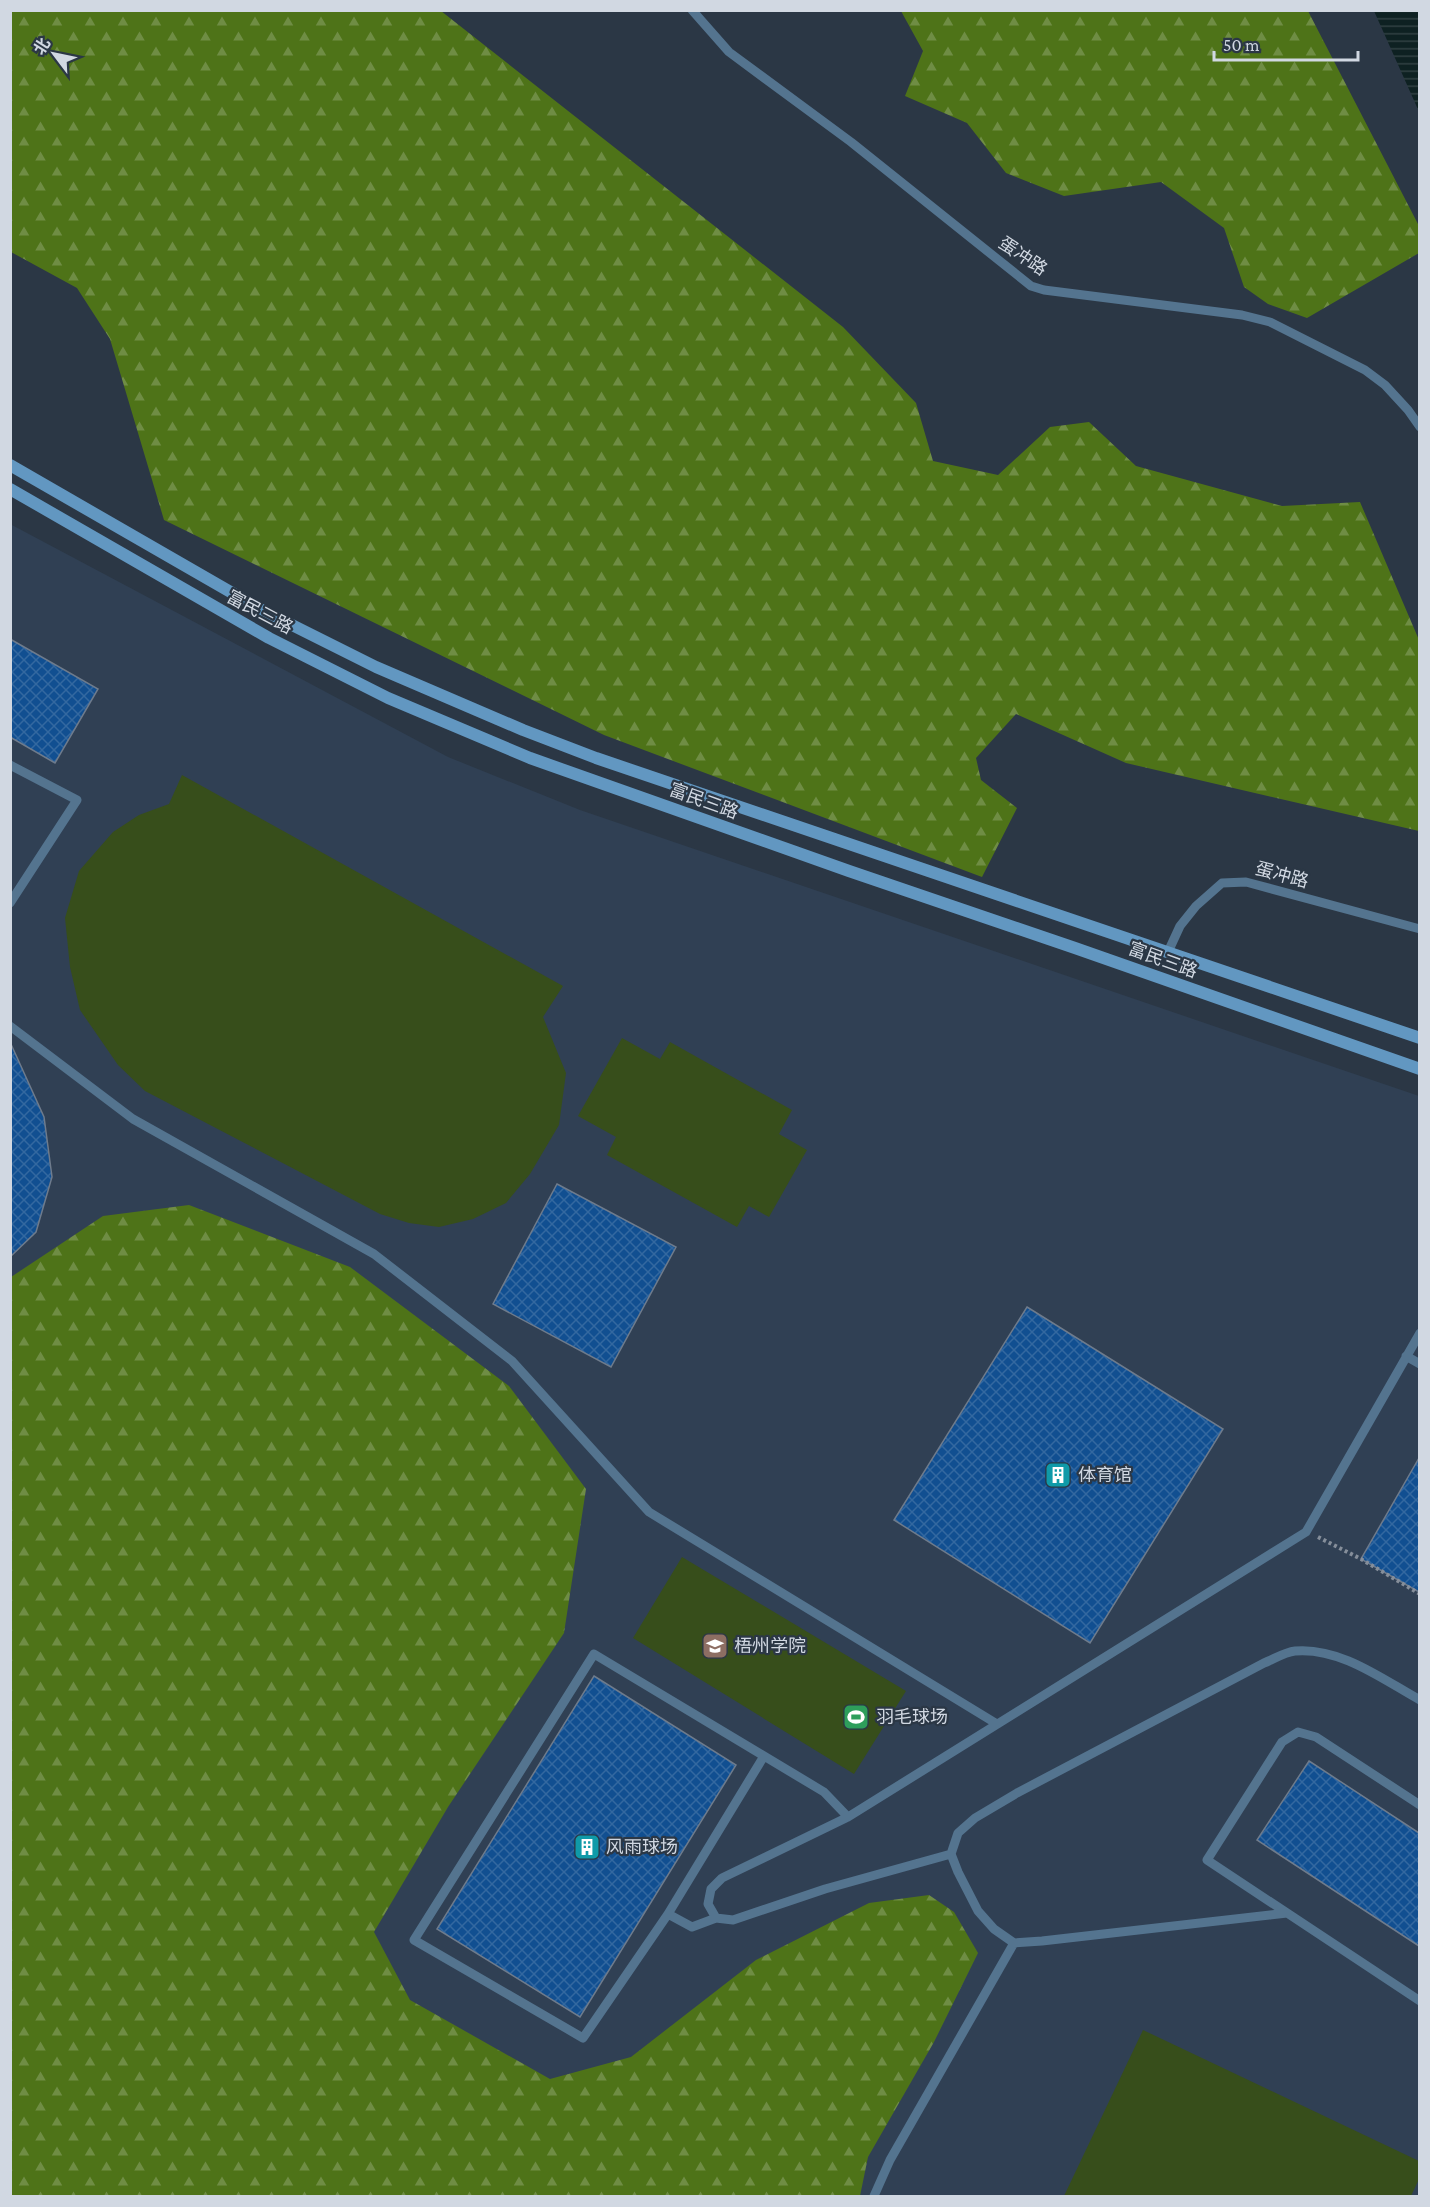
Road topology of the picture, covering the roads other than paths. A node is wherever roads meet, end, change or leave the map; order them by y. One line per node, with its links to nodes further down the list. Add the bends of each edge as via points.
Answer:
1 (692, 10): 2 (lane, 蛋冲路, via 729,52 851,142 1031,286 1270,322 1365,370 1385,385)
2 (1419, 427)
3 (10, 465): 8 (main road, 富民三路, via 260,609 376,667 523,730)
4 (10, 489): 11 (main road, 富民三路, via 269,638 388,698 530,758)
5 (10, 765): 6 (lane, via 77,800)
6 (10, 903)
7 (1419, 929): 8 (lane, 蛋冲路, via 1246,882 1222,883 1180,926)
8 (1168, 952): 10 (main road, 富民三路)
9 (10, 1026): 16 (lane, via 133,1119 374,1254 512,1362 649,1512)
10 (1419, 1038)
11 (1419, 1069)
12 (1419, 1333): 13 (lane)
13 (1406, 1356): 14 (lane); 16 (lane, via 1306,1532)
14 (1419, 1364)
15 (1419, 1700): 20 (lane, via 1345,1660 1319,1651 1292,1651 975,1818 958,1833)
16 (997, 1724): 19 (lane)
17 (764, 1756): 19 (lane, via 824,1792); 22 (lane); 22 (lane, via 594,1654 414,1940 583,2038)
18 (1419, 1804): 21 (lane, via 1316,1737 1298,1732 1282,1742 1207,1860)
19 (848, 1816): 23 (lane, via 722,1878 711,1889 708,1904)
20 (951, 1854): 23 (lane, via 825,1889 733,1920); 24 (lane, via 978,1911)
21 (1287, 1913): 24 (lane); 25 (lane)
22 (668, 1914): 23 (lane, via 692,1927)
23 (716, 1918)
24 (1014, 1943): 26 (lane)
25 (1419, 2001)
26 (873, 2196)

